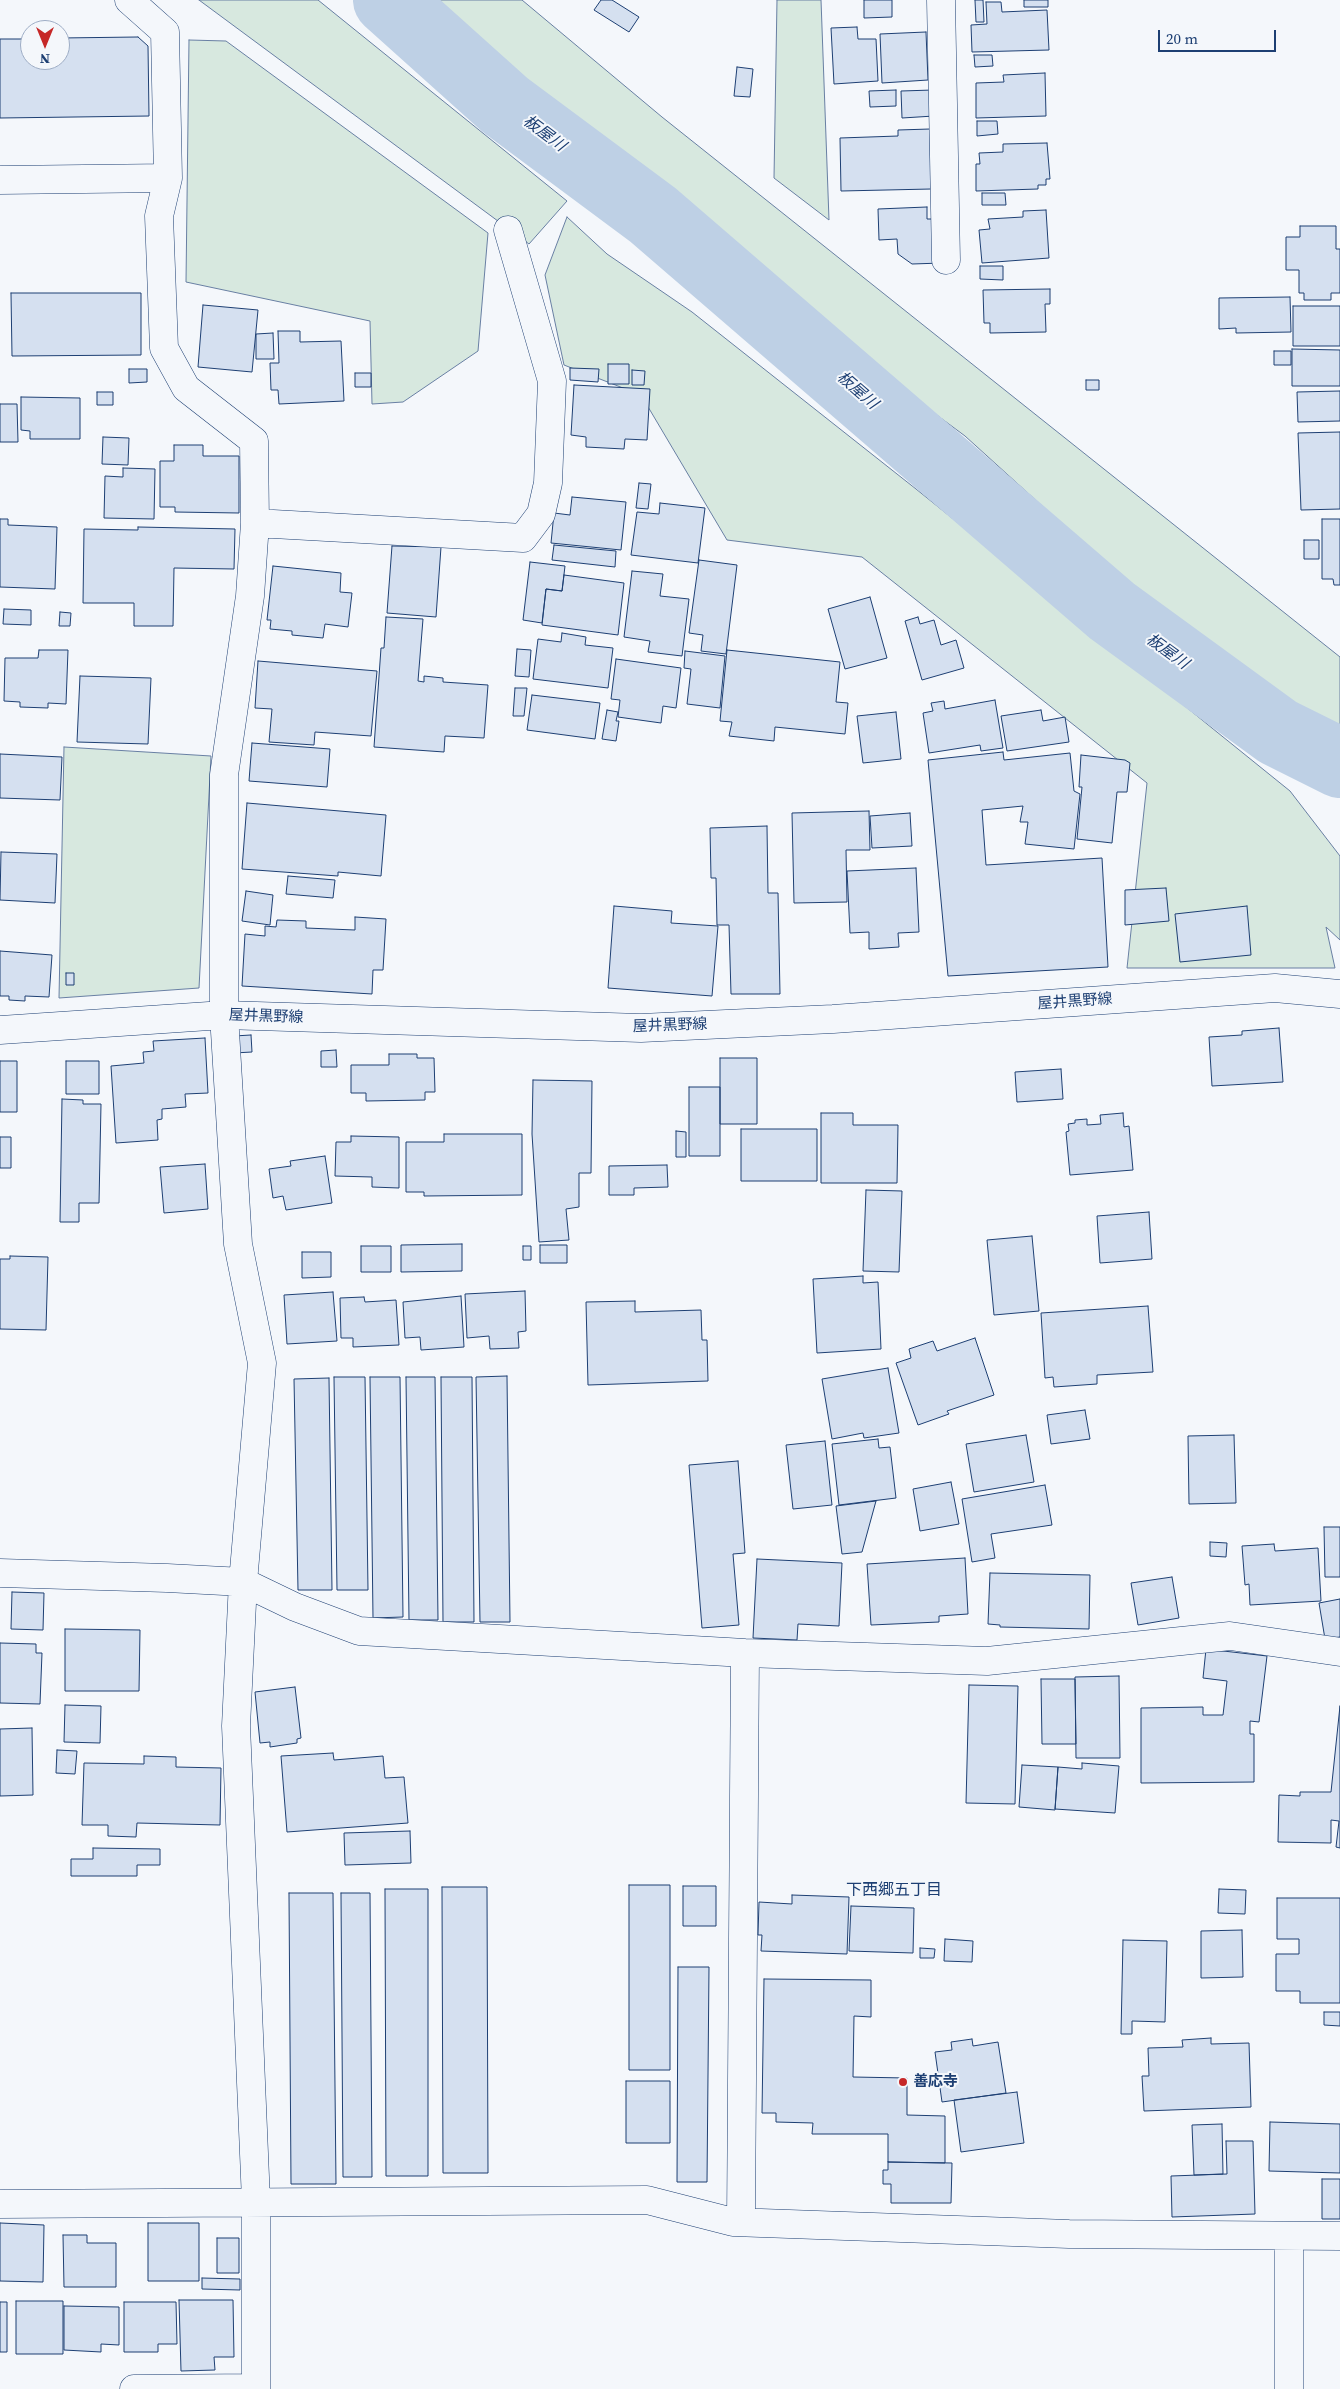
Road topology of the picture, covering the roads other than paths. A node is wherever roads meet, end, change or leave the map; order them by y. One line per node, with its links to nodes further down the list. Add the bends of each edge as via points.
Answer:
1 (129, 0): 3 (street, via 164,32)
2 (941, 0): 6 (street)
3 (168, 178): 4 (street); 7 (street, via 159,216 164,348 186,388 254,441)
4 (0, 180)
5 (508, 230): 7 (street, via 552,381 548,483 541,514 523,538)
6 (946, 260)
7 (255, 523): 9 (street, via 250,596 224,776)
8 (1340, 994): 9 (street, 屋井黒野線, via 1275,988 833,1019 641,1028)
9 (224, 1015): 10 (street, 屋井黒野線); 12 (street, via 238,1244 262,1363)
10 (0, 1030)
11 (0, 1573): 12 (street)
12 (243, 1582): 14 (street, via 295,1607 358,1631); 15 (street, via 236,1726)
13 (1340, 1652): 14 (street, via 1230,1636 987,1661)
14 (746, 1654): 17 (street)
15 (256, 2201): 16 (street); 17 (street, via 647,2200); 20 (street)
16 (0, 2204)
17 (741, 2222): 18 (street, via 1069,2234)
18 (1288, 2236): 19 (street); 22 (street)
19 (1340, 2236)
20 (256, 2388): 21 (street)
21 (134, 2389)
22 (1289, 2389)

